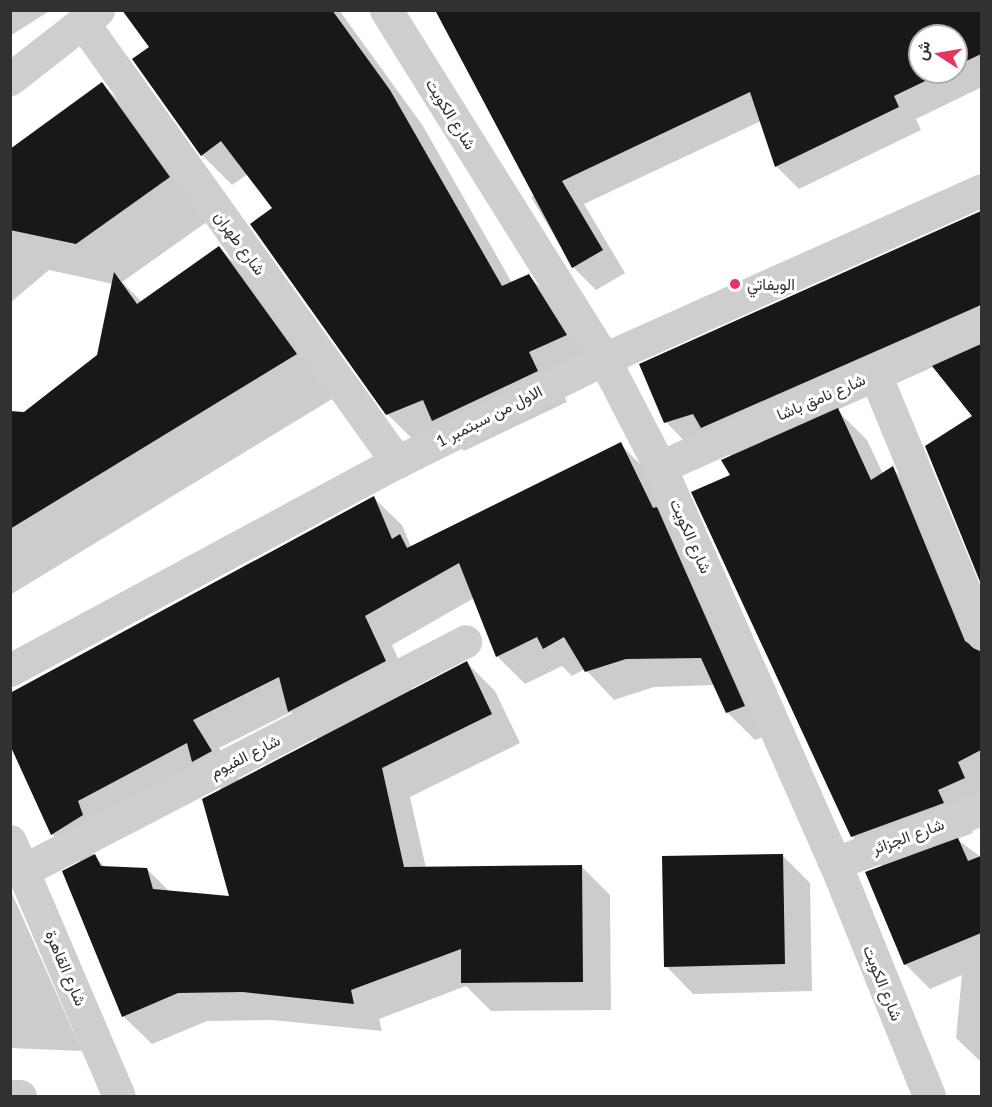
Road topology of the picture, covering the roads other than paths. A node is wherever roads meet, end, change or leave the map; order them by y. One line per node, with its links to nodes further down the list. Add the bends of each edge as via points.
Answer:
1 (386, 10): 6 (street, شارع الكويت)
2 (90, 17): 3 (street); 8 (street, شارع طهران)
3 (10, 79)
4 (981, 190): 6 (street, الاول من سبتمبر 1)
5 (981, 323): 7 (street, شارع نامق باشا)
6 (604, 359): 8 (street, الاول من سبتمبر 1); 9 (street, شارع الكويت)
7 (875, 374): 9 (street, شارع نامق باشا); 10 (street)
8 (397, 462): 12 (street, الاول من سبتمبر 1)
9 (660, 467): 15 (street, شارع الكويت)
10 (981, 634)
11 (465, 641): 16 (street, شارع الفيوم)
12 (10, 670)
13 (981, 809): 15 (street, شارع الجزائر)
14 (10, 841): 16 (street, شارع القاهرة)
15 (835, 863): 20 (street, شارع الكويت)
16 (24, 870): 19 (street, شارع القاهرة)
17 (10, 1096): 18 (street)
18 (20, 1096)
19 (119, 1096)
20 (928, 1096)

